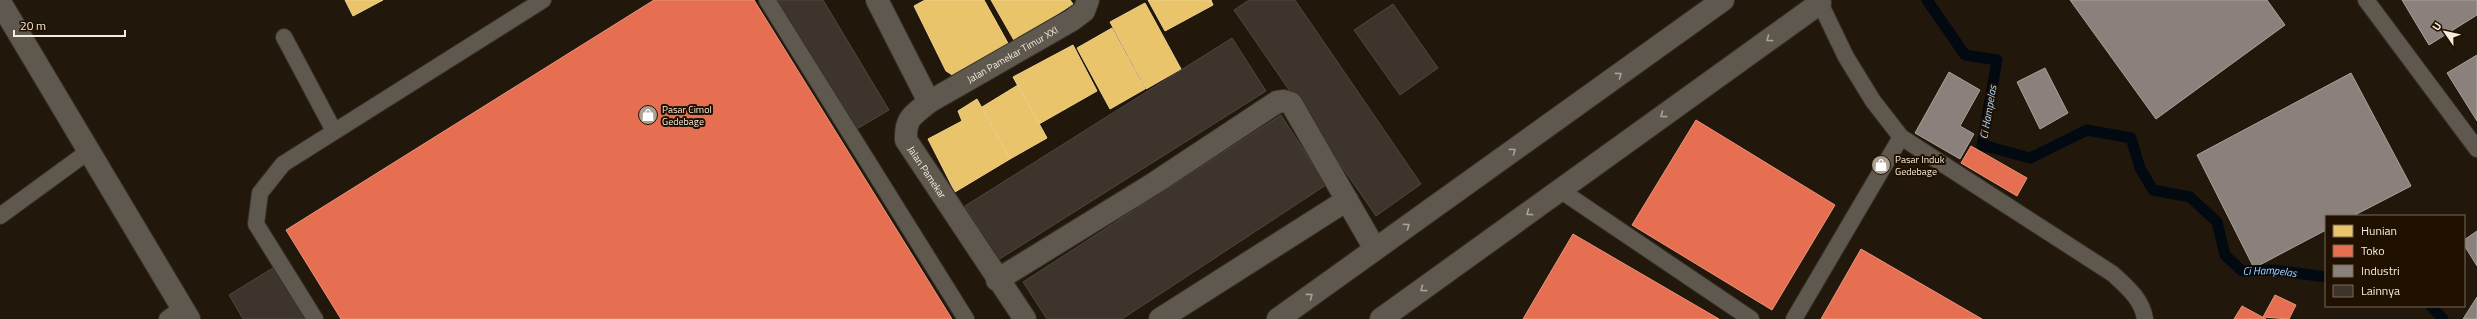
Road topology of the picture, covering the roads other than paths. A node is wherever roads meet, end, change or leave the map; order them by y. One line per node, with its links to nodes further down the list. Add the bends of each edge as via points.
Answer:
1 (543, 0): 11 (lane)
2 (767, 0): 22 (lane)
3 (877, 0): 10 (street)
4 (1088, 0): 10 (street, Jalan Pamekar Timur XXI, via 1084,11 1072,20)
5 (1723, 0): 18 (street, one-way to 5)
6 (2366, 0): 13 (lane)
7 (1818, 1): 12 (lane, via 1846,57 1873,101); 15 (street, one-way to 15)
8 (0, 2): 14 (street)
9 (284, 37): 11 (lane)
10 (929, 102): 19 (street, Jalan Pamekar, via 911,116 905,126 906,140)
11 (334, 131): 21 (lane, via 283,164 260,192 256,224)
12 (1901, 137): 28 (lane); 29 (lane, via 2113,274 2131,290 2144,310)
13 (2477, 149)
14 (89, 151): 17 (lane); 20 (street)
15 (1560, 190): 26 (street, one-way to 26); 27 (lane)
16 (1347, 200): 18 (street); 19 (street, via 1291,103 1277,102 1153,184); 24 (street)
17 (0, 216)
18 (1375, 249): 25 (street, one-way to 18)
19 (998, 280): 23 (street, Jalan Pamekar)
20 (179, 315)
21 (315, 319)
22 (966, 319)
23 (1026, 319)
24 (1160, 319)
25 (1278, 319)
26 (1381, 319)
27 (1751, 319)
28 (1794, 319)
29 (2145, 319)

